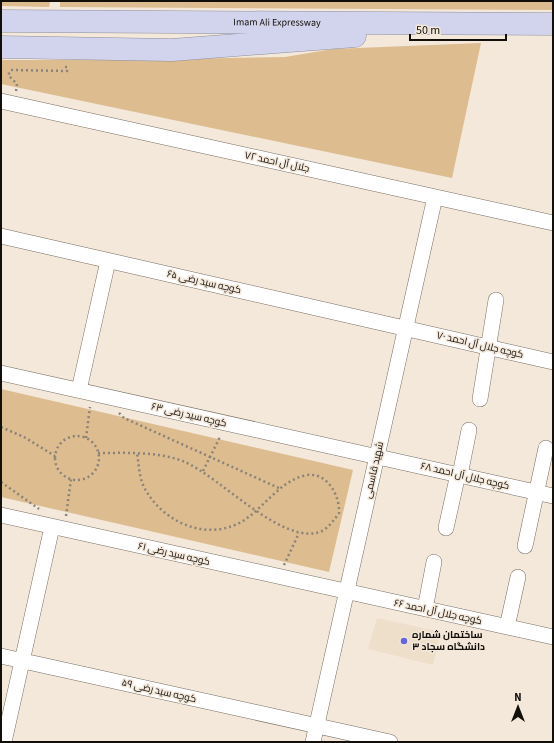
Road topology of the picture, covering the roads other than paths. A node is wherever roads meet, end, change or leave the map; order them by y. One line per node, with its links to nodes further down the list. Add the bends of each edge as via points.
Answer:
1 (1, 21): 2 (highway, Imam Ali Expressway)
2 (514, 24): 3 (highway, Imam Ali Expressway); 4 (highway, via 172,50)
3 (553, 24)
4 (1, 47)
5 (7, 103): 6 (street, جلال آل احمد ۷۲)
6 (436, 197): 7 (street, جلال آل احمد ۷۲); 11 (street, شهید قاسمی)
7 (553, 223)
8 (1, 236): 9 (street, کوچه سید رضی ۶۵)
9 (108, 260): 11 (street, کوچه سید رضی ۶۵); 15 (street)
10 (496, 300): 12 (street)
11 (406, 328): 12 (street, کوچه جلال آل احمد ۷۰); 19 (street, شهید قاسمی)
12 (489, 347): 13 (street, کوچه جلال آل احمد ۷۰); 16 (street)
13 (553, 362)
14 (1, 373): 15 (street, کوچه سید رضی ۶۳)
15 (86, 392): 19 (street, کوچه سید رضی ۶۳)
16 (480, 399)
17 (469, 430): 20 (street)
18 (546, 448): 21 (street)
19 (377, 456): 20 (street, کوچه جلال آل احمد ۶۸); 29 (street, شهید قاسمی)
20 (459, 474): 21 (street, کوچه جلال آل احمد ۶۸); 25 (street)
21 (536, 492): 22 (street, کوچه جلال آل احمد ۶۸); 26 (street)
22 (553, 496)
23 (1, 515): 24 (street, کوچه سید رضی ۶۱)
24 (58, 528): 29 (street, کوچه سید رضی ۶۱); 34 (street)
25 (446, 528)
26 (525, 546)
27 (434, 562): 30 (street)
28 (518, 577): 31 (street)
29 (347, 592): 30 (street, کوچه جلال آل احمد ۶۶); 35 (street, شهید قاسمی)
30 (425, 609): 31 (street, کوچه جلال آل احمد ۶۶)
31 (507, 627): 32 (street, کوچه جلال آل احمد ۶۶)
32 (553, 637)
33 (1, 656): 34 (street, کوچه سید رضی ۵۹)
34 (22, 661): 35 (street, کوچه سید رضی ۵۹); 36 (street)
35 (317, 726): 37 (street, شهید قاسمی); 38 (street, کوچه سید رضی ۵۹)
36 (4, 742)
37 (313, 742)
38 (390, 742)

